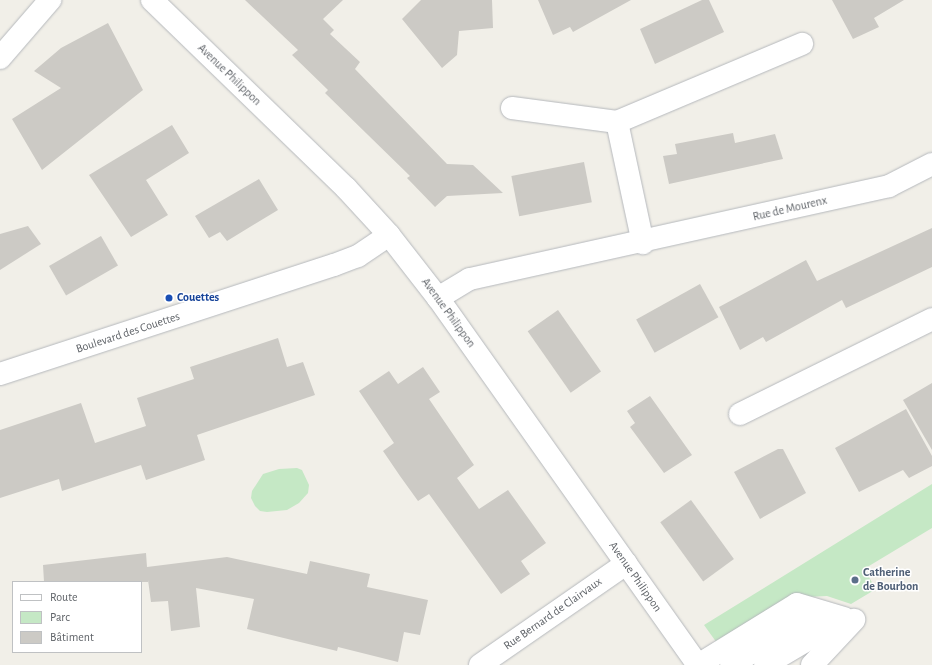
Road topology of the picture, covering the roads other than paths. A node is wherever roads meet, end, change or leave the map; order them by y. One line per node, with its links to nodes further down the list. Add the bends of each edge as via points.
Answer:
1 (50, 0): 4 (street)
2 (152, 0): 8 (street, Avenue Philippon, via 346,188)
3 (802, 44): 6 (street)
4 (0, 58)
5 (512, 108): 6 (street)
6 (617, 122): 9 (street)
7 (932, 164): 9 (street, Rue de Mourenx, via 889,186)
8 (389, 235): 10 (street, Avenue Philippon); 12 (street, Boulevard des Couettes, via 346,261)
9 (643, 242): 10 (street, Rue de Mourenx, via 470,279)
10 (438, 298): 14 (street, Avenue Philippon)
11 (932, 319): 13 (street)
12 (0, 374)
13 (740, 414)
14 (626, 564): 16 (street, Rue Bernard de Clairvaux); 17 (street, Avenue Philippon)
15 (844, 618): 17 (street, via 798,604); 18 (street, via 807,619); 19 (street); 20 (street, via 856,618)
16 (480, 665)
17 (698, 665)
18 (731, 665)
19 (765, 665)
20 (812, 665)

